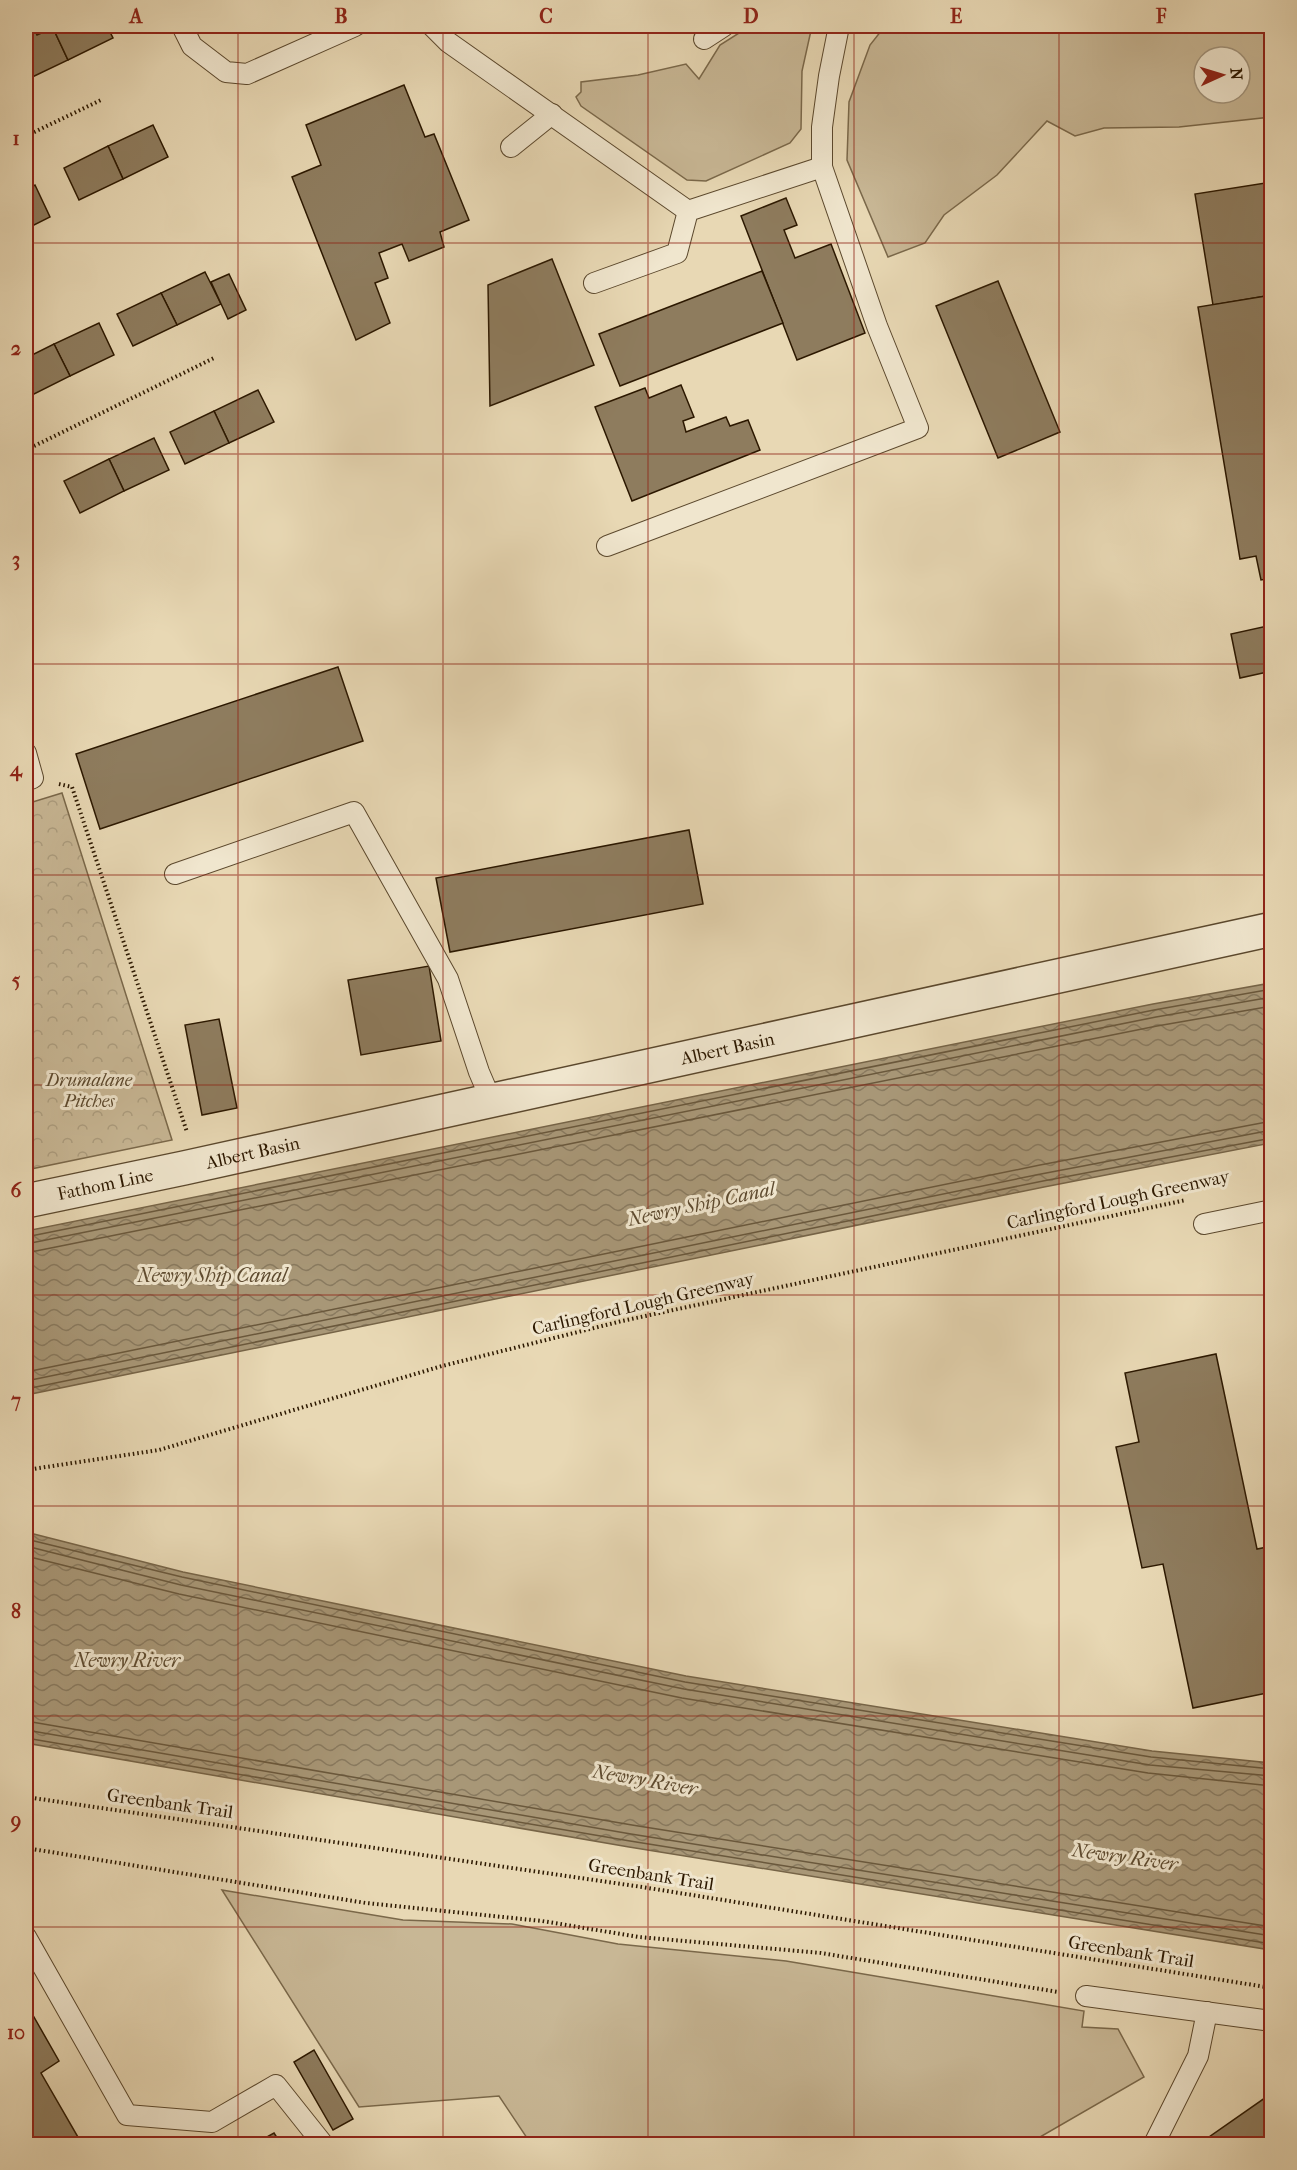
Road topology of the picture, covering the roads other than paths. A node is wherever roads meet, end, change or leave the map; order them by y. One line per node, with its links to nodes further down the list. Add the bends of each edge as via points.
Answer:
1 (182, 26): 2 (lane, via 192,46 226,72 247,74)
2 (355, 26)
3 (432, 26): 7 (lane, via 448,42)
4 (724, 26): 6 (lane)
5 (839, 26): 9 (lane, via 822,127)
6 (704, 39)
7 (552, 114): 8 (lane); 10 (lane)
8 (511, 147)
9 (822, 167): 10 (lane); 12 (lane, via 877,326 918,428)
10 (688, 211): 11 (lane, via 677,253)
11 (594, 284)
12 (607, 546)
13 (26, 753): 14 (lane)
14 (29, 780)
15 (175, 874): 17 (lane, via 354,812 448,979)
16 (1272, 929): 17 (street, Albert Basin)
17 (491, 1100): 18 (street, Albert Basin)
18 (187, 1155): 19 (street, Fathom Line)
19 (26, 1201)
20 (1272, 1210): 21 (lane)
21 (1204, 1224)
22 (26, 1937): 26 (lane, via 127,2115 212,2122 276,2085)
23 (1086, 1996): 24 (lane)
24 (1207, 2012): 25 (lane); 27 (lane, via 1198,2056)
25 (1272, 2021)
26 (323, 2145)
27 (1154, 2145)

